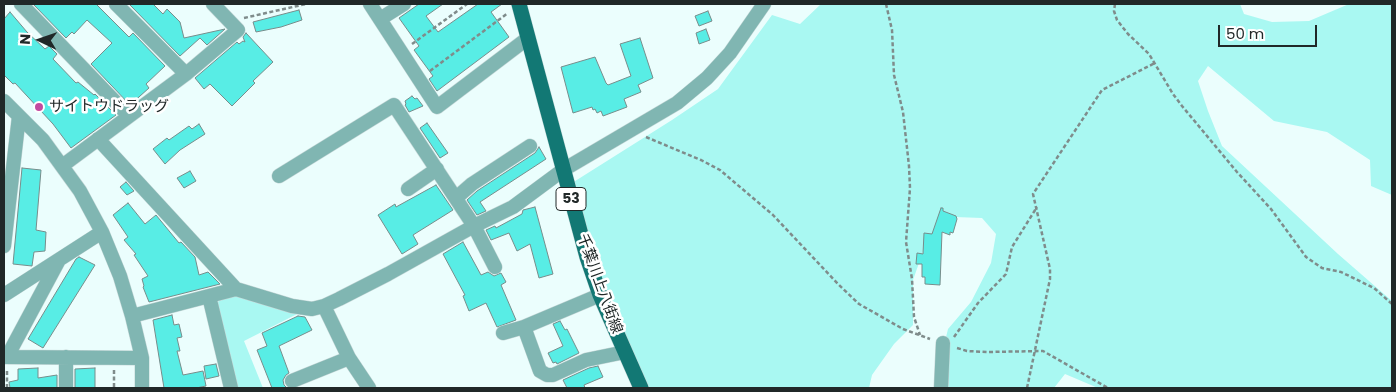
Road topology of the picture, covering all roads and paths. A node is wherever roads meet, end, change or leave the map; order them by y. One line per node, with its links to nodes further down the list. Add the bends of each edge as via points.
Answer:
1 (21, 4): 21 (street)
2 (116, 4): 17 (street)
3 (213, 4): 13 (street)
4 (306, 4): 13 (path)
5 (370, 4): 12 (street)
6 (404, 4): 12 (street)
7 (467, 4): 15 (path)
8 (519, 4): 14 (main road, 千葉川上八街線 / 53); 18 (path)
9 (764, 4): 22 (street, via 730,53 707,78 676,104)
10 (886, 4): 46 (path, via 910,166 906,242 914,317)
11 (1115, 4): 16 (path, via 1117,20)
12 (380, 19): 15 (street)
13 (230, 22): 17 (street, via 238,30)
14 (528, 38): 18 (street, via 437,107); 27 (main road, 千葉川上八街線 / 53)
15 (401, 53): 18 (street)
16 (1155, 63): 31 (path, via 1102,90 1033,194); 41 (path, via 1182,106 1266,202 1306,258 1322,268 1341,272 1374,288)
17 (186, 74): 21 (street)
18 (418, 79)
19 (4, 100): 20 (street)
20 (19, 116): 25 (street, via 43,140); 34 (street)
21 (129, 116): 23 (street)
22 (630, 130): 27 (street); 46 (path, via 720,170 773,215 859,304)
23 (98, 139): 25 (street); 37 (street)
24 (530, 146): 30 (street)
25 (62, 166): 33 (street)
26 (437, 169): 28 (street, via 394,104); 29 (street); 30 (street)
27 (563, 170): 32 (street, via 512,208); 39 (main road, 千葉川上八街線 / 53)
28 (279, 176)
29 (408, 189)
30 (456, 198): 32 (street)
31 (1037, 207): 47 (path, via 1012,248 1006,274); 48 (path, via 1050,279)
32 (474, 226): 36 (street, via 480,256); 42 (street)
33 (102, 232): 35 (street); 43 (street)
34 (4, 246)
35 (59, 259): 38 (street); 50 (street)
36 (495, 267)
37 (236, 289): 40 (street); 42 (street, via 292,306 312,309)
38 (4, 295)
39 (600, 295): 44 (street); 49 (main road, 千葉川上八街線 / 53)
40 (209, 296): 43 (street); 60 (street)
41 (1392, 304)
42 (324, 306): 54 (street)
43 (132, 316): 53 (street)
44 (524, 327): 45 (street); 49 (street, via 540,371 547,375 586,360)
45 (503, 333)
46 (920, 335): 47 (path)
47 (946, 344): 48 (path, via 967,351); 63 (street)
48 (1034, 350): 64 (path); 65 (path, via 1054,356)
49 (625, 352): 62 (main road, 千葉川上八街線 / 53)
50 (5, 357): 51 (street); 56 (path)
51 (66, 357): 52 (street); 57 (street)
52 (114, 358): 53 (street); 58 (path)
53 (142, 358): 59 (street)
54 (349, 358): 55 (street); 61 (street)
55 (292, 381)
56 (7, 388)
57 (66, 388)
58 (114, 388)
59 (142, 388)
60 (231, 388)
61 (369, 388)
62 (640, 388)
63 (941, 388)
64 (1027, 388)
65 (1108, 388)

